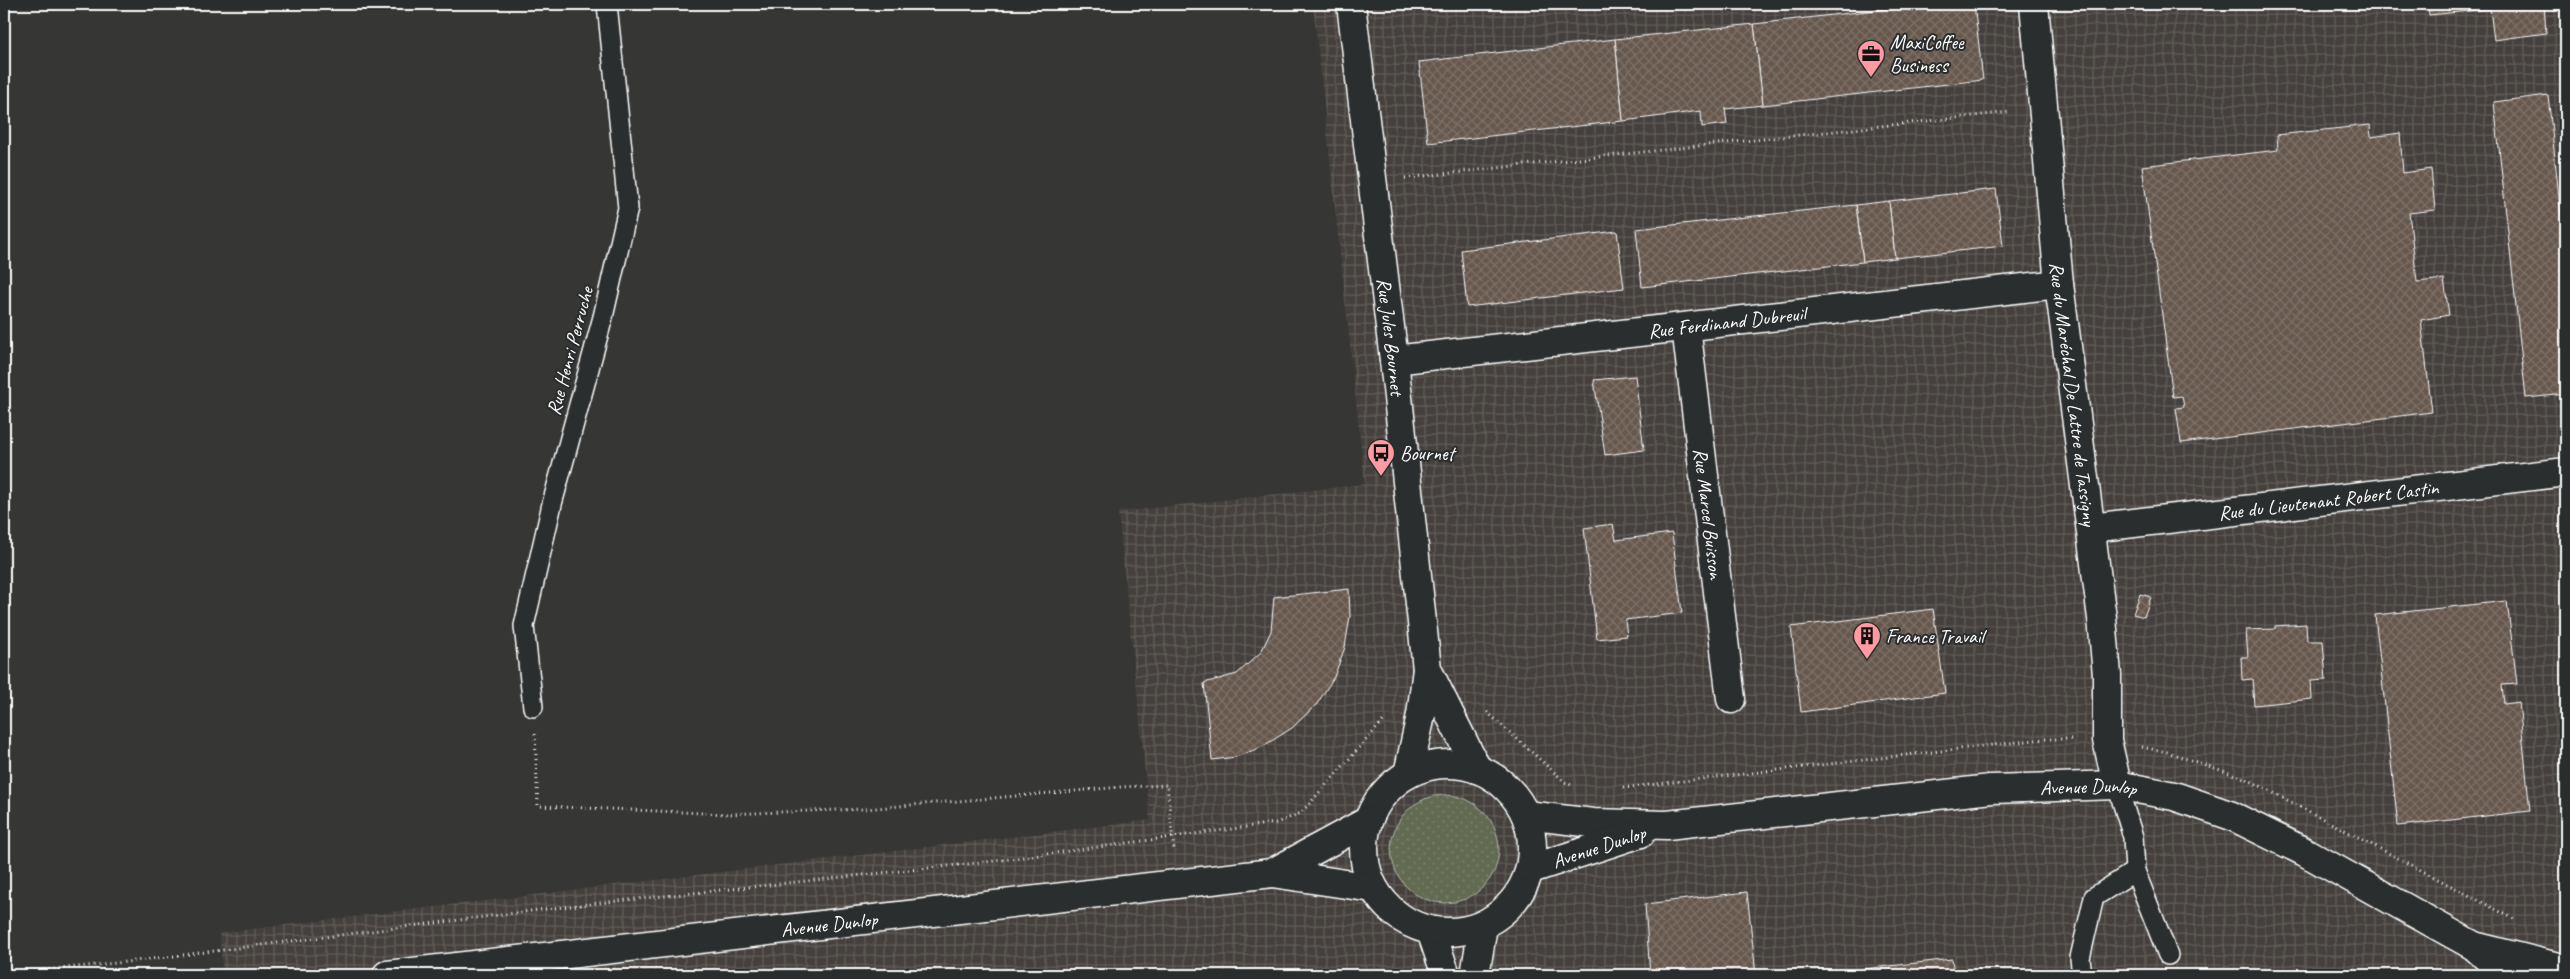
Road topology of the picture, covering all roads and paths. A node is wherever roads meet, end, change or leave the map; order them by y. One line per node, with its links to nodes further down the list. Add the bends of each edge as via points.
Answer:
1 (608, 4): 13 (lane, Rue Henri Perruche, via 628,208 524,626)
2 (1351, 4): 5 (street, Rue Jules Bournet)
3 (2034, 4): 4 (street, Rue du Maréchal De Lattre de Tassigny)
4 (2043, 108): 5 (path); 6 (street, Rue du Maréchal De Lattre de Tassigny)
5 (1372, 181): 8 (street, Rue Jules Bournet)
6 (2059, 284): 7 (street, Rue Ferdinand Dubreuil); 10 (street, Rue du Maréchal De Lattre de Tassigny)
7 (1686, 327): 8 (street, Rue Ferdinand Dubreuil); 12 (street, Rue Marcel Buisson)
8 (1394, 360): 11 (street, Rue Jules Bournet)
9 (2566, 472): 10 (street, Rue du Lieutenant Robert Castin)
10 (2091, 528): 16 (street, Rue du Maréchal De Lattre de Tassigny, via 2107,675 2107,740)
11 (1427, 669): 14 (street, Rue Jules Bournet); 15 (street, Rue Jules Bournet)
12 (1731, 698)
13 (533, 707): 23 (path, via 538,806 727,814 865,809 1121,786 1167,785)
14 (1477, 769): 15 (street, via 1454,764 1430,766); 17 (street, via 1509,790)
15 (1408, 774): 18 (street, via 1391,786 1377,803)
16 (2117, 785): 19 (street, Avenue Dunlop, via 1991,789); 21 (lane, via 2132,837); 27 (street, Avenue Dunlop, via 2174,796 2232,816 2303,851)
17 (1526, 815): 19 (street, Avenue Dunlop, via 1593,823); 20 (street, via 1533,841)
18 (1368, 822): 22 (street, Avenue Dunlop); 24 (street, via 1363,844 1364,859)
19 (1667, 825): 20 (street, Avenue Dunlop)
20 (1531, 869): 25 (street, via 1521,893 1505,912)
21 (2135, 871): 28 (lane); 33 (lane, via 2094,897 2080,958)
22 (1272, 873): 23 (street, Avenue Dunlop); 24 (street, Avenue Dunlop)
23 (1177, 884): 30 (street, Avenue Dunlop)
24 (1373, 888): 26 (street, via 1388,908 1408,922)
25 (1484, 926): 26 (street, via 1458,932); 32 (street)
26 (1431, 931): 31 (street)
27 (2474, 946): 29 (street, Avenue Dunlop); 34 (street, Avenue Dunlop)
28 (2168, 955)
29 (2566, 969)
30 (387, 975)
31 (1446, 975)
32 (1475, 975)
33 (2082, 975)
34 (2506, 975)

